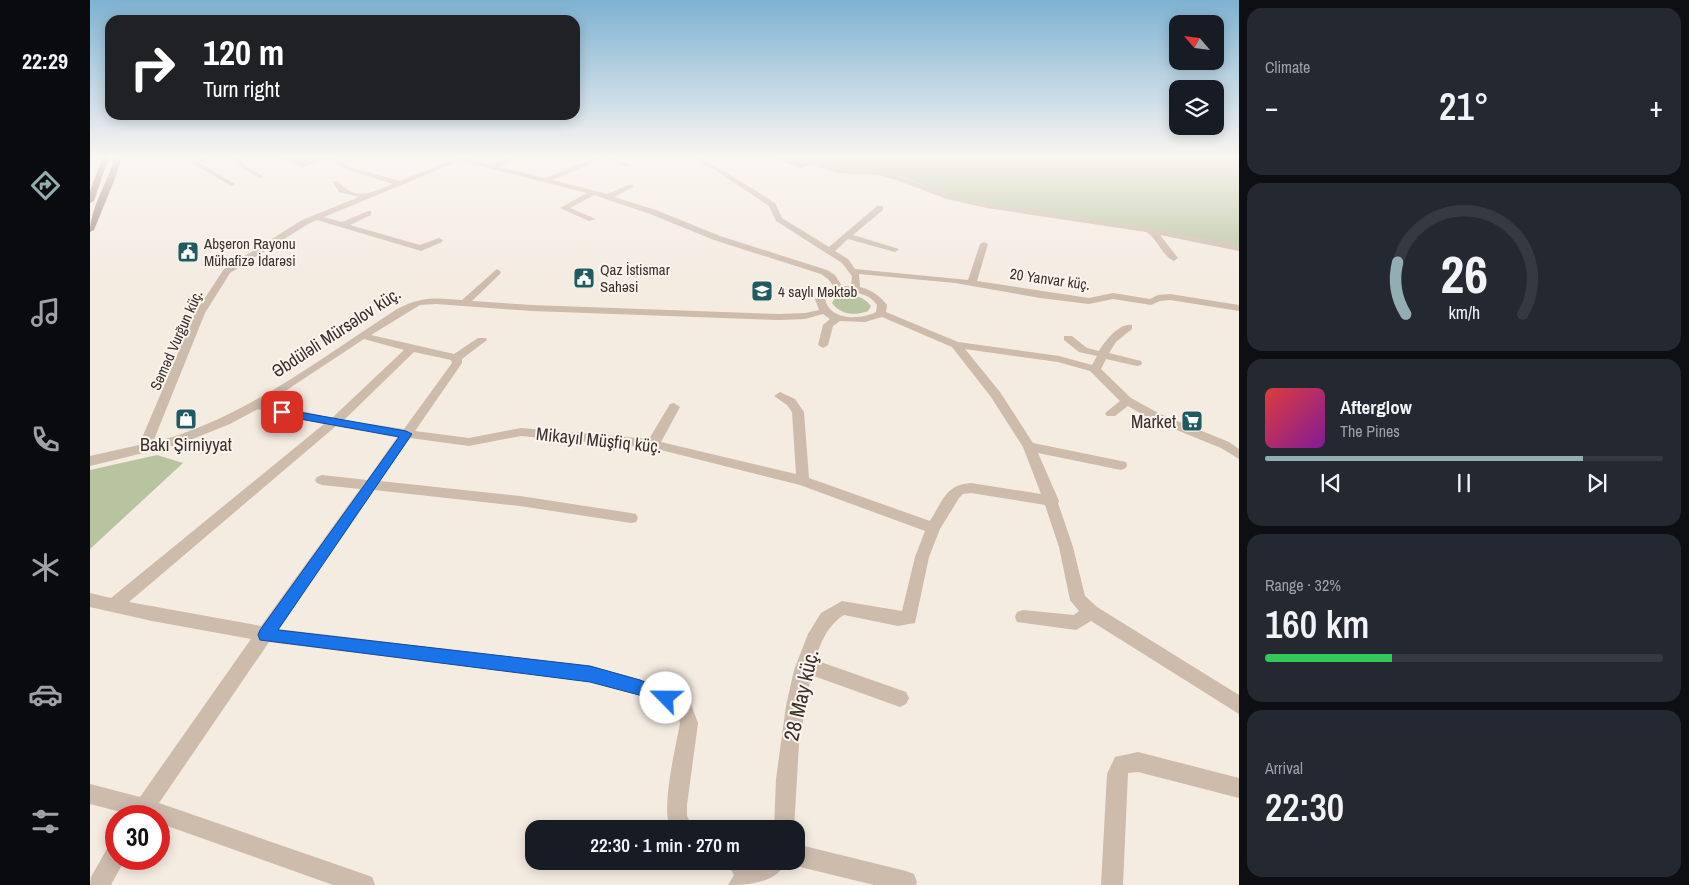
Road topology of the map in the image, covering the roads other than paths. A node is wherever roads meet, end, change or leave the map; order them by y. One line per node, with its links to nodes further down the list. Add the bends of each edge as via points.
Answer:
1 (104, 197): 12 (main road)
2 (366, 197): 9 (street, Səməd Vurğun küç.)
3 (583, 197): 10 (street, via 564,208)
4 (607, 197): 24 (street, via 717,238 824,272 832,277)
5 (760, 197): 19 (street, via 772,205 779,219)
6 (953, 197): 13 (street, via 1002,209)
7 (880, 208): 14 (street)
8 (368, 213): 11 (street)
9 (316, 217): 11 (street); 51 (street, Səməd Vurğun küç., via 240,261 222,277 200,313)
10 (592, 219)
11 (343, 225): 15 (street, via 421,248)
12 (90, 230)
13 (1148, 230): 17 (street); 20 (street, via 1159,237 1164,249)
14 (846, 236): 18 (street); 19 (street)
15 (439, 240)
16 (984, 244): 23 (street)
17 (1239, 248)
18 (895, 249)
19 (828, 252): 21 (street, via 845,261)
20 (1174, 258)
21 (854, 271): 23 (street, 20 Yanvar küç.); 25 (street)
22 (497, 272): 26 (street)
23 (972, 282): 27 (street, 20 Yanvar küç., via 1069,299 1097,301 1113,296 1151,302 1170,297)
24 (839, 289): 25 (street); 28 (street, via 826,292 820,299)
25 (855, 289): 29 (street, via 876,297 882,305)
26 (464, 303): 28 (street, Əbdüləli Mürsəlov küç., via 779,317); 32 (street, Əbdüləli Mürsəlov küç., via 418,302)
27 (1239, 308)
28 (825, 311): 30 (street)
29 (880, 313): 30 (street, via 863,320); 36 (street)
30 (838, 318): 35 (street, via 828,326)
31 (1128, 327): 38 (street, via 1112,339)
32 (364, 336): 37 (street); 44 (street, Əbdüləli Mürsəlov küç.)
33 (1068, 338): 38 (street, via 1083,350)
34 (482, 340): 39 (street)
35 (823, 344)
36 (956, 345): 41 (street, via 1058,359); 50 (street, via 996,395)
37 (412, 348): 39 (street); 47 (street)
38 (1101, 354): 40 (street); 41 (street)
39 (456, 358): 48 (street, via 457,363)
40 (1137, 363)
41 (1094, 369): 43 (street)
42 (780, 396): 56 (street, via 791,402 798,412)
43 (1127, 401): 46 (street); 52 (street, via 1156,417 1225,445)
44 (258, 404): 47 (street, Mikayıl Müşfiq küç.); 51 (street, Əbdüləli Mürsəlov küç., via 206,430)
45 (674, 407): 49 (street)
46 (1111, 413)
47 (334, 422): 48 (street, Mikayıl Müşfiq küç.); 62 (street)
48 (406, 434): 49 (street, Mikayıl Müşfiq küç., via 472,442 521,432); 57 (street)
49 (653, 444): 56 (street, Mikayıl Müşfiq küç.)
50 (1029, 446): 54 (street); 58 (street)
51 (144, 449): 53 (street, Əbdüləli Mürsəlov küç.)
52 (1239, 455)
53 (90, 461)
54 (1121, 465)
55 (322, 480): 57 (street)
56 (803, 481): 60 (street, Mikayıl Müşfiq küç.)
57 (371, 485): 59 (street, via 520,501); 65 (street)
58 (1052, 501): 60 (street, 28 May küç., via 972,488 960,490 954,494); 63 (street, via 1078,600)
59 (631, 518)
60 (933, 528): 66 (street, 28 May küç., via 922,557 909,618 833,609 826,615)
61 (90, 600): 62 (street)
62 (114, 606): 65 (street)
63 (1091, 612): 64 (street, via 1076,623); 68 (street)
64 (1023, 617)
65 (266, 635): 72 (street); 73 (street, via 590,674 640,688 678,704 686,710 689,723 676,805)
66 (804, 665): 67 (street); 74 (street, 28 May küç., via 785,776)
67 (900, 698)
68 (1239, 705)
69 (1239, 788): 83 (street, via 1138,762 1122,764 1117,774)
70 (90, 794): 71 (street)
71 (121, 805)
72 (146, 805)
73 (679, 820)
74 (784, 820)
75 (170, 821): 82 (street)
76 (805, 858): 80 (street)
77 (108, 870): 81 (street)
78 (755, 870): 79 (street)
79 (741, 874)
80 (906, 882)
81 (99, 885)
82 (364, 885)
83 (1112, 885)

